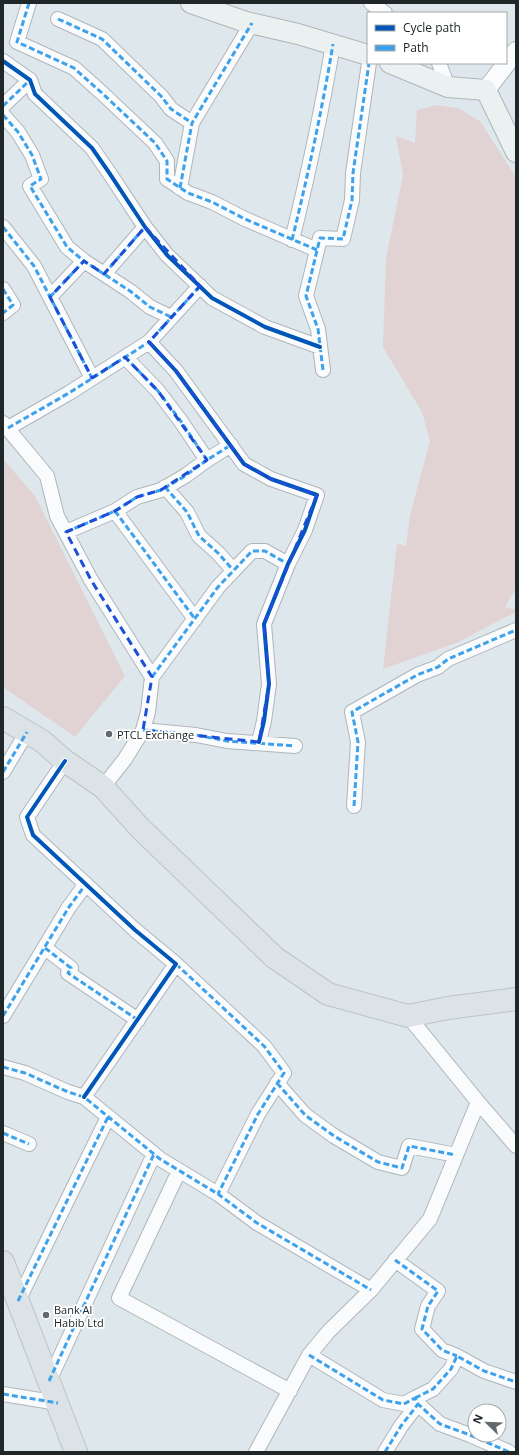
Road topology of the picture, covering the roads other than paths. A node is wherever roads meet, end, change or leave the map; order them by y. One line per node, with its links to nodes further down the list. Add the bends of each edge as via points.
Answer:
1 (29, 3): 23 (street, via 17,42 74,68 154,143 167,162 167,179)
2 (191, 3): 6 (main road)
3 (371, 3): 4 (street)
4 (384, 12)
5 (58, 19): 21 (street, via 102,39 161,96 171,109)
6 (252, 23): 7 (main road); 21 (street)
7 (333, 44): 9 (main road); 26 (street, via 306,186)
8 (516, 50): 11 (street)
9 (367, 55)
10 (3, 62): 16 (street)
11 (507, 62)
12 (370, 64): 27 (street, via 353,173 352,200 343,239 320,238)
13 (393, 64): 17 (main road)
14 (439, 64): 17 (street)
15 (506, 64): 18 (street)
16 (30, 80): 19 (street); 24 (street, via 35,94 92,148)
17 (448, 86): 18 (main road)
18 (486, 90): 22 (main road)
19 (3, 106)
20 (3, 115): 28 (street, via 18,132 37,167 41,179 30,186 67,247)
21 (192, 123): 23 (street)
22 (516, 152)
23 (180, 188): 26 (street)
24 (145, 227): 29 (street); 30 (street, via 167,255)
25 (3, 228): 32 (street, via 34,266)
26 (292, 240): 27 (street)
27 (317, 250): 36 (street, via 306,296 318,329)
28 (84, 261): 29 (street); 32 (street)
29 (104, 274): 34 (street, via 150,307)
30 (200, 286): 34 (street); 36 (street, via 212,298 265,327)
31 (3, 289): 33 (street, via 13,305)
32 (50, 297): 39 (street)
33 (3, 313)
34 (171, 317): 35 (street)
35 (149, 342): 37 (street); 41 (street, via 176,371)
36 (320, 348): 38 (street)
37 (125, 357): 39 (street); 42 (street, via 158,391)
38 (323, 370)
39 (92, 378): 40 (street)
40 (6, 426): 45 (street, via 47,476 58,516)
41 (231, 445): 42 (street); 46 (street, via 244,464 271,479 317,495 305,530)
42 (207, 460): 43 (street)
43 (165, 487): 44 (street, via 137,497); 47 (street, via 187,512 199,536)
44 (115, 511): 45 (street); 48 (street)
45 (66, 532): 50 (street, via 91,580)
46 (288, 564): 47 (street, via 265,551 252,551); 54 (street, via 264,624 269,684)
47 (233, 570): 48 (street)
48 (195, 619): 50 (street)
49 (516, 630): 59 (street, via 448,659 438,667 417,675 352,712 358,742)
50 (152, 677): 52 (street)
51 (3, 718): 53 (main road)
52 (143, 730): 54 (street, via 227,741); 58 (street, via 125,760)
53 (27, 732): 56 (main road); 57 (street)
54 (259, 742): 55 (street)
55 (295, 746)
56 (65, 761): 58 (main road); 60 (street, via 26,817 33,835)
57 (3, 772)
58 (103, 787): 65 (main road, via 140,828 274,957 328,994)
59 (354, 806)
60 (86, 884): 61 (street); 62 (street)
61 (45, 948): 64 (street); 66 (street, via 71,968 68,973)
62 (176, 964): 66 (street); 68 (street, via 264,1046 284,1073)
63 (516, 999): 65 (main road)
64 (3, 1016)
65 (408, 1016): 70 (street)
66 (138, 1020): 69 (street)
67 (3, 1067): 69 (street, via 25,1073)
68 (277, 1084): 76 (street, via 305,1115 378,1162 402,1168 409,1146); 78 (street, via 258,1114)
69 (84, 1097): 71 (street)
70 (478, 1102): 74 (street); 76 (street)
71 (108, 1117): 75 (street); 82 (street)
72 (3, 1133): 73 (street)
73 (29, 1144)
74 (516, 1146)
75 (154, 1154): 77 (street); 85 (street)
76 (456, 1155): 79 (street, via 430,1219)
77 (179, 1171): 78 (street); 87 (street, via 119,1298)
78 (218, 1194): 81 (street, via 257,1223)
79 (395, 1260): 81 (street); 84 (street, via 438,1291 428,1306 422,1328 442,1350)
80 (3, 1262): 82 (main road)
81 (371, 1290): 83 (street, via 329,1331)
82 (18, 1301): 85 (main road)
83 (309, 1355): 87 (street); 89 (street, via 383,1400 404,1404)
84 (457, 1356): 86 (street, via 484,1371); 89 (street, via 451,1369 433,1389)
85 (49, 1381): 90 (main road)
86 (516, 1382)
87 (290, 1391): 92 (street)
88 (3, 1394): 90 (street)
89 (417, 1401): 93 (street); 94 (street, via 440,1424)
90 (58, 1403): 91 (main road)
91 (76, 1452)
92 (256, 1452)
93 (385, 1452)
94 (509, 1452)

